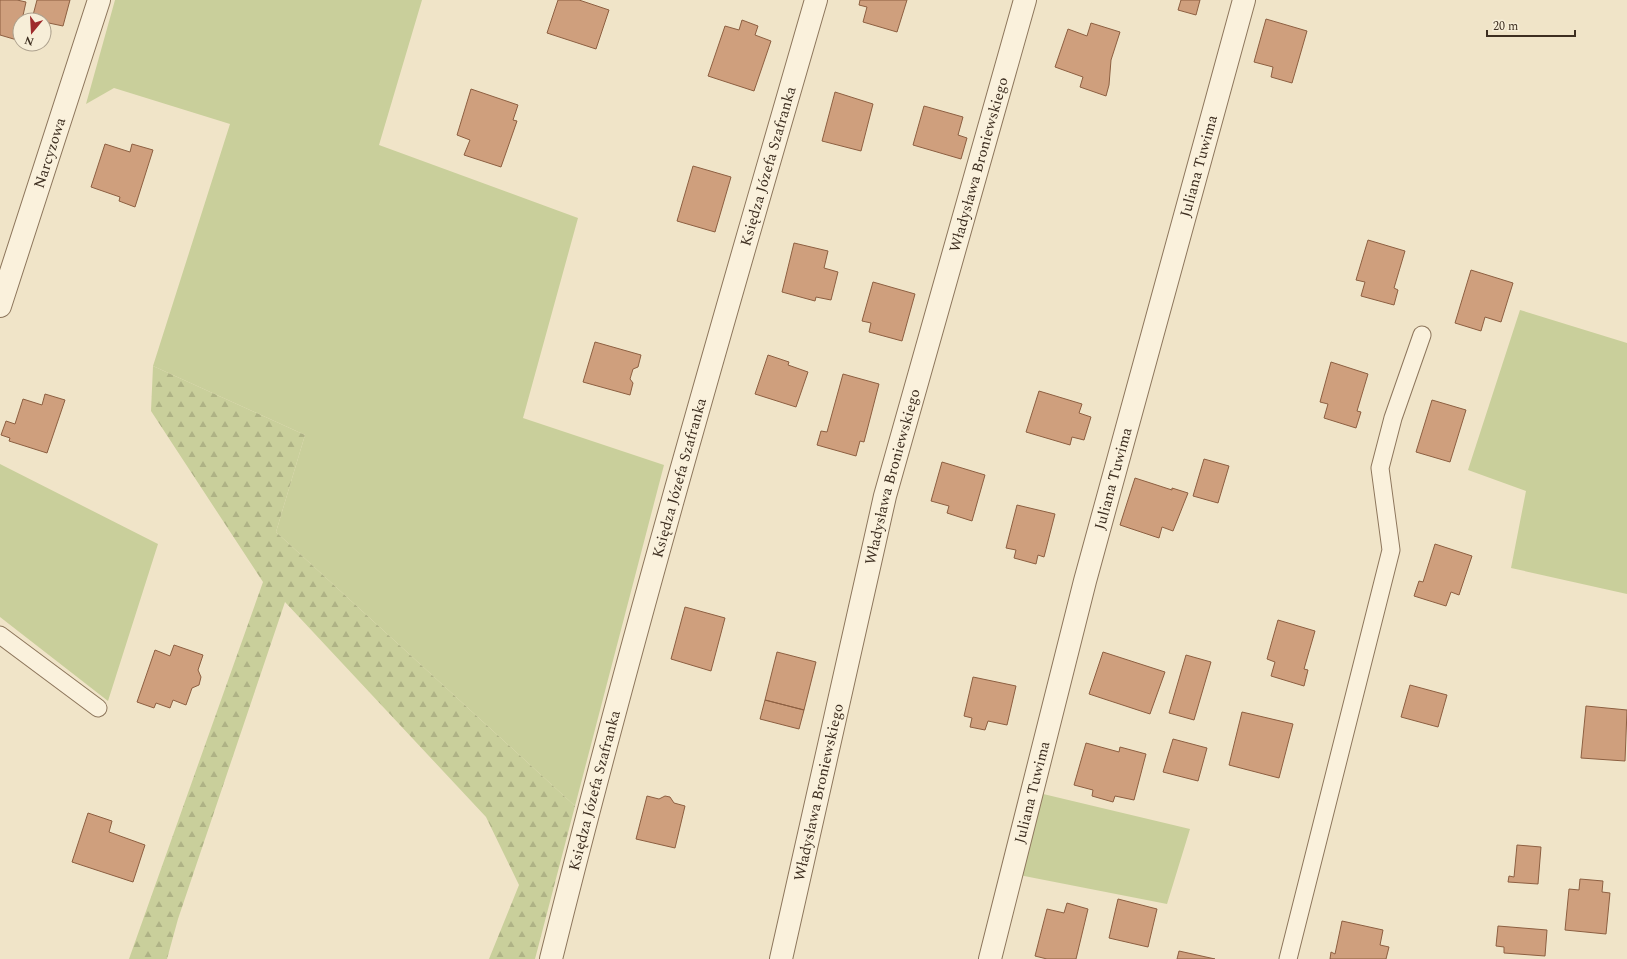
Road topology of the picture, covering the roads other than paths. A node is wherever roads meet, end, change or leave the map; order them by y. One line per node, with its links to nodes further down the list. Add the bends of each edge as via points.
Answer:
1 (99, 0): 5 (street, Narcyzowa)
2 (816, 0): 9 (street, Księdza Józefa Szafranka, via 597,777)
3 (1025, 0): 10 (street, Władysława Broniewskiego, via 885,496)
4 (1244, 0): 11 (street, Juliana Tuwima, via 1085,581)
5 (0, 306)
6 (1422, 335): 12 (lane, via 1393,418 1380,468 1391,550)
7 (0, 635): 8 (lane)
8 (98, 708)
9 (552, 959)
10 (781, 959)
11 (990, 959)
12 (1288, 959)

